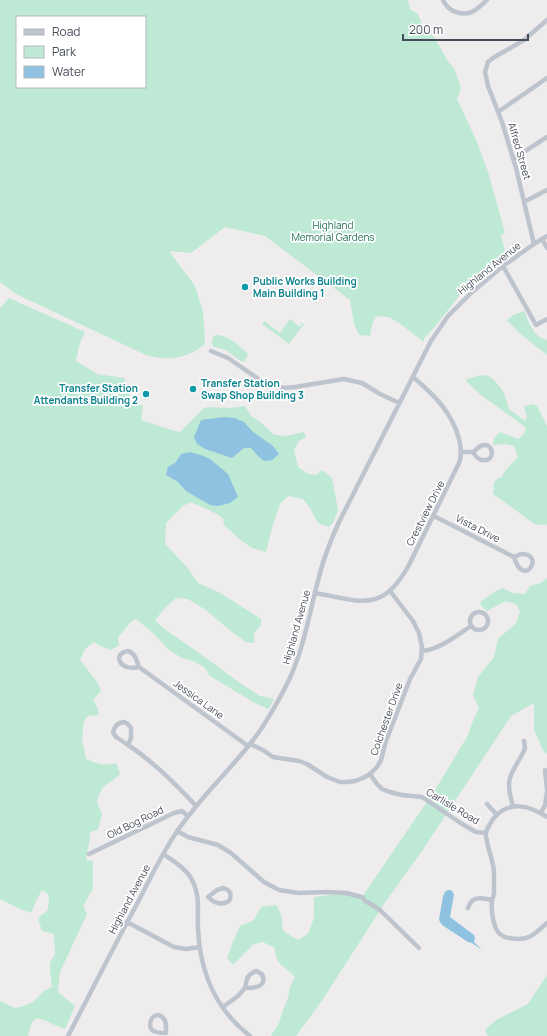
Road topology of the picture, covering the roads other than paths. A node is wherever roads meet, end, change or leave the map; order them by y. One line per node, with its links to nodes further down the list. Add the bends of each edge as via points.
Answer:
1 (443, 0): 2 (street, via 450,9 464,14 476,10)
2 (487, 0)
3 (547, 20): 5 (street, Alfred Street, via 524,40 486,65 486,77)
4 (547, 78): 5 (street)
5 (498, 112): 7 (street, Alfred Street)
6 (547, 136): 7 (street)
7 (513, 159): 9 (street, Alfred Street)
8 (547, 190): 9 (street)
9 (524, 202): 12 (street, Alfred Street)
10 (547, 236): 11 (street, Highland Avenue)
11 (542, 239): 12 (street, Highland Avenue); 13 (street)
12 (534, 244): 14 (street, Highland Avenue)
13 (547, 248)
14 (503, 266): 15 (street, via 536,325); 17 (street, Highland Avenue, via 448,316 431,341)
15 (547, 319)
16 (211, 352): 18 (street, via 228,358 272,386 295,387 344,379 362,383)
17 (413, 377): 18 (street, Highland Avenue); 19 (street, Crestview Drive, via 444,407 457,431)
18 (399, 403): 24 (street, Highland Avenue, via 331,541)
19 (461, 452): 20 (street); 21 (street, Crestview Drive, via 459,464)
20 (473, 452)
21 (434, 516): 22 (street, Vista Drive); 23 (street, Crestview Drive, via 402,577)
22 (514, 557): 22 (street, via 520,569 528,570 531,567 533,562 528,555)
23 (390, 591): 24 (street, Crestview Drive, via 374,600 360,601); 26 (street, via 413,621 419,633)
24 (315, 593): 30 (street, Highland Avenue, via 302,647 290,678 273,711)
25 (471, 626): 26 (street, via 437,647)
26 (422, 651): 32 (street, Colchester Drive, via 380,760)
27 (139, 668): 27 (street, Jessica Lane, via 131,652 121,654 119,658 122,666); 30 (street, Jessica Lane)
28 (524, 741): 37 (street, via 524,751 508,781)
29 (128, 745): 29 (street, via 131,728 124,722 119,723 113,732); 36 (street, via 162,771)
30 (249, 745): 32 (street, Jessica Lane, via 273,757 307,764 340,782 355,781); 36 (street, Highland Avenue)
31 (545, 770): 33 (street)
32 (370, 774): 43 (street, Carlisle Road, via 382,789 422,797 476,832)
33 (547, 788)
34 (547, 792): 38 (street)
35 (487, 804): 39 (street)
36 (196, 806): 40 (street, Highland Avenue)
37 (513, 806): 38 (street, via 523,806); 39 (street)
38 (541, 813): 41 (street)
39 (497, 815): 43 (street)
40 (188, 816): 42 (street, Highland Avenue); 44 (street, Old Bog Road, via 182,811 174,813)
41 (547, 817)
42 (178, 830): 45 (street, Highland Avenue); 53 (street, via 188,837 218,845 264,882 279,890 300,893 346,893 362,897 381,911)
43 (486, 833): 48 (street, via 494,868)
44 (89, 854)
45 (163, 854): 46 (street, via 182,867); 50 (street, Highland Avenue)
46 (198, 896): 47 (street); 52 (street)
47 (208, 897): 47 (street, via 221,904 229,901 231,897 230,892 223,888)
48 (492, 900): 49 (street, via 475,899 469,903); 51 (street, via 493,919 497,930 507,938 526,939)
49 (468, 908)
50 (127, 922): 52 (street, via 174,947); 56 (street, Highland Avenue)
51 (547, 923)
52 (200, 947): 55 (street, via 207,978)
53 (419, 948)
54 (245, 988): 54 (street, via 256,988 262,984 263,975 256,971 249,974); 55 (street)
55 (223, 1007): 57 (street, via 234,1022)
56 (68, 1036)
57 (250, 1036)

